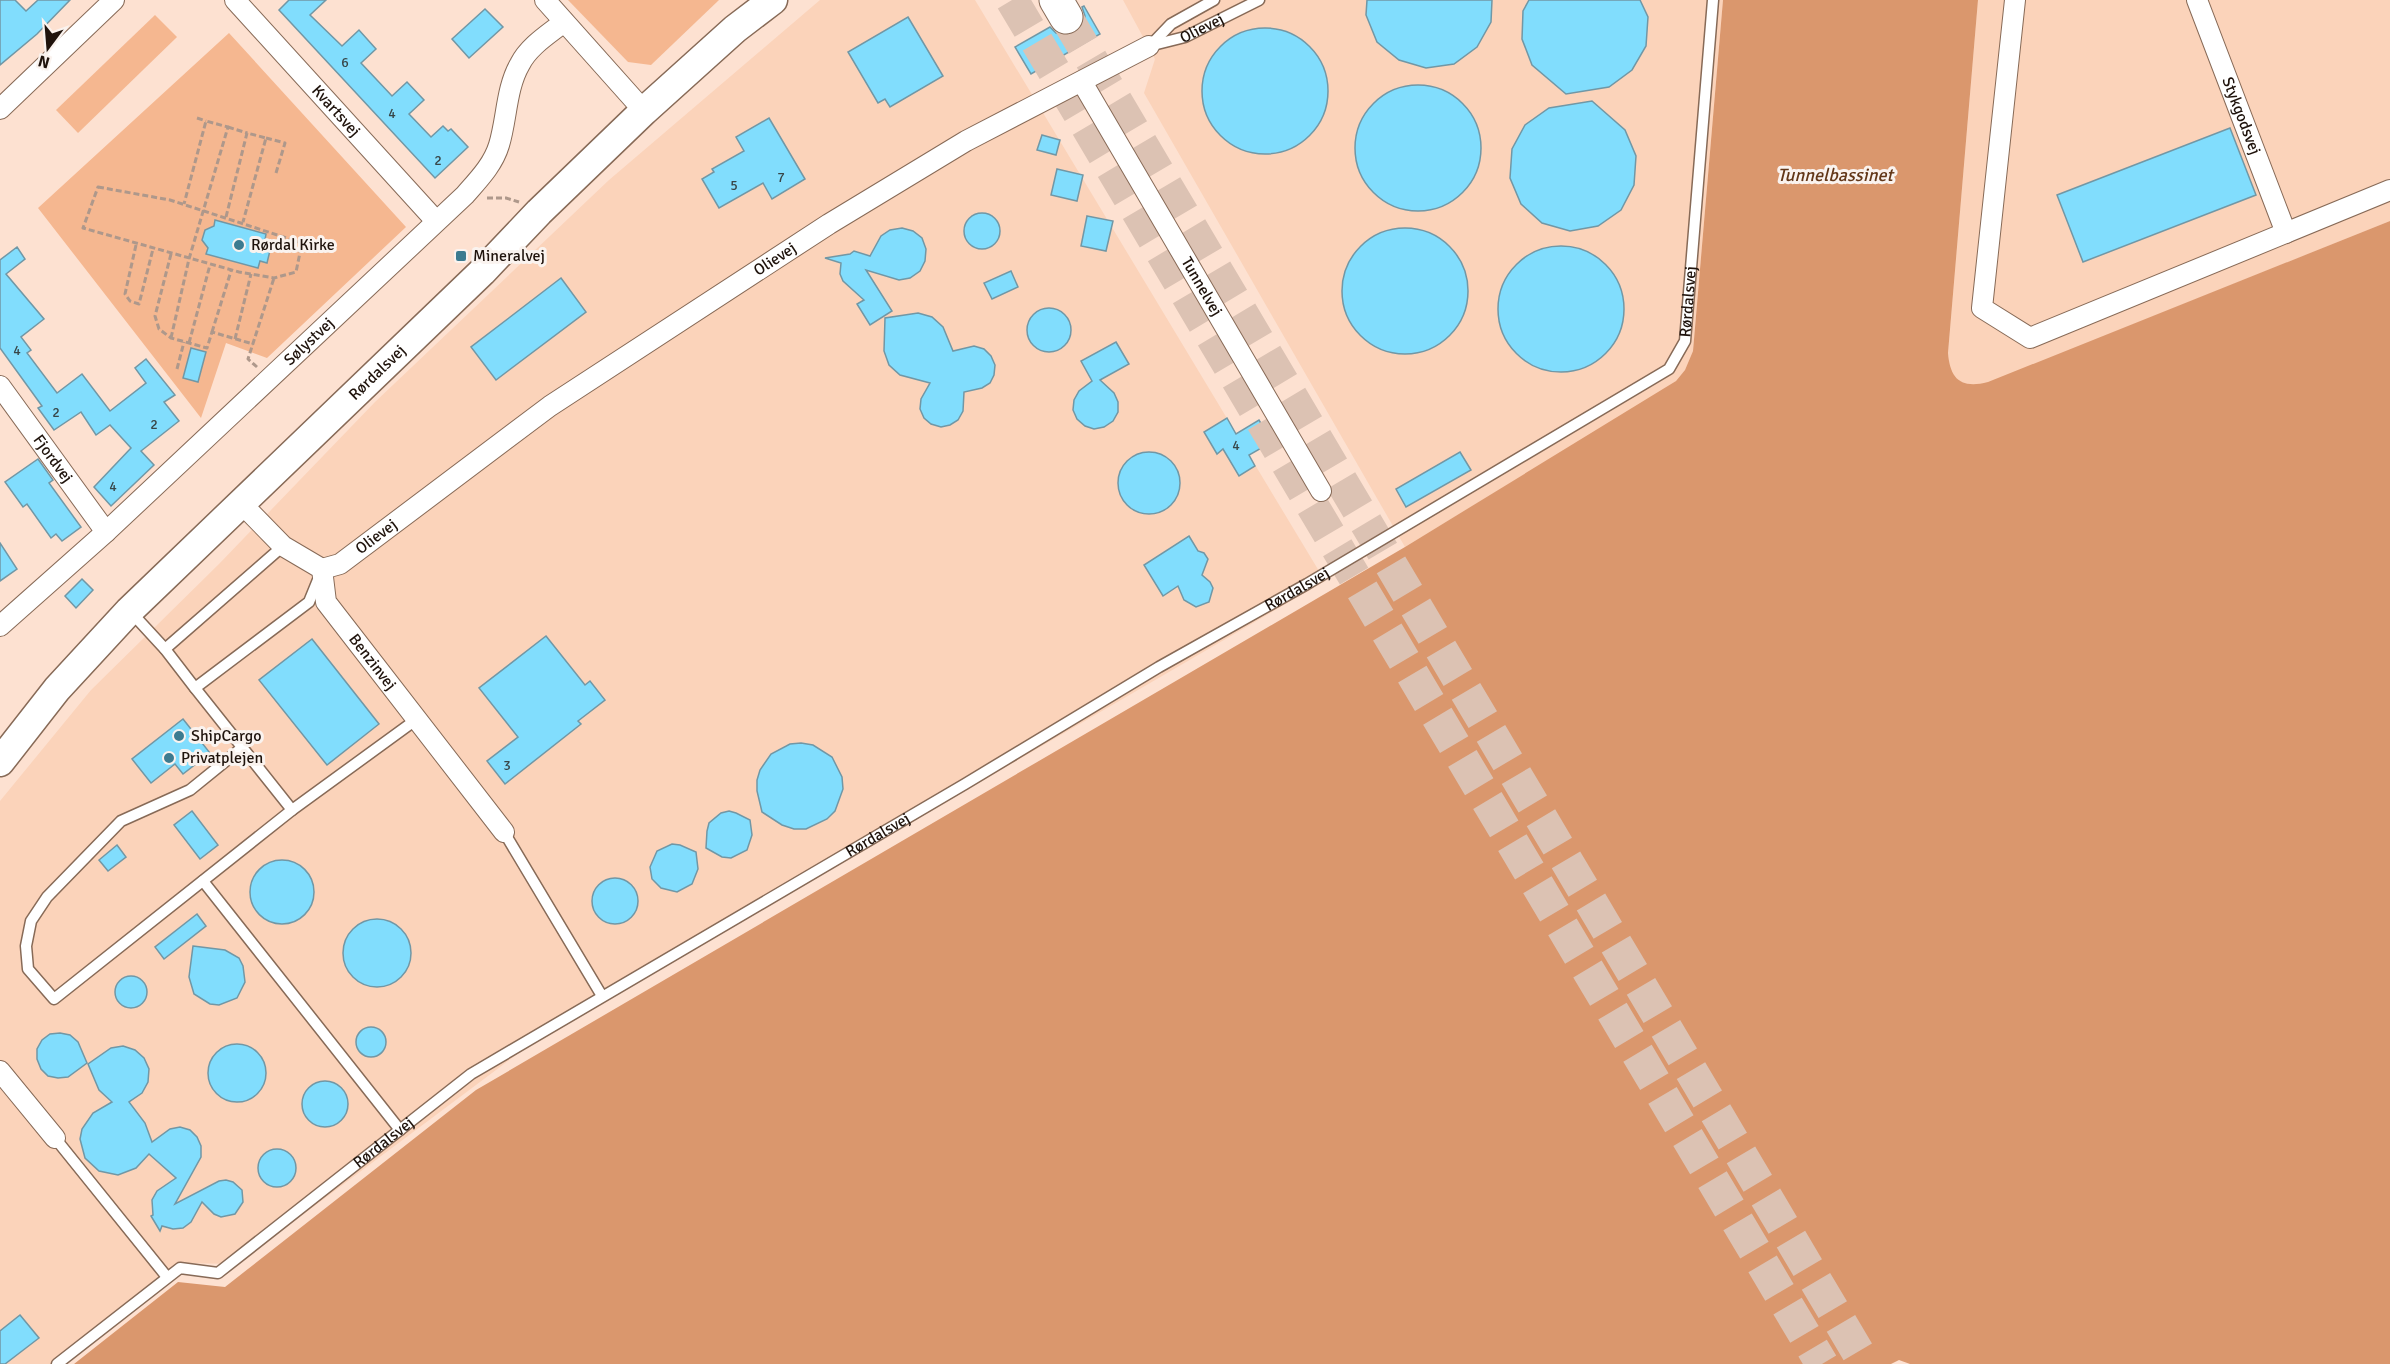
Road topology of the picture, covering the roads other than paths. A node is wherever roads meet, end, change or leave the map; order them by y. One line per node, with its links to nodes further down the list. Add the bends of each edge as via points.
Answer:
1 (114, 0): 13 (street)
2 (235, 0): 16 (street, Kvartsvej)
3 (545, 0): 10 (street)
4 (772, 0): 14 (street, Rørdalsvej)
5 (1214, 0): 11 (lane, via 1171,24)
6 (1259, 0): 11 (lane, Olievej, via 1185,38)
7 (1713, 0): 34 (lane, Rørdalsvej, via 1685,341 1669,369)
8 (2015, 0): 17 (street, via 1982,308 2030,338)
9 (2197, 0): 17 (street, Stykgodsvej)
10 (564, 22): 14 (street); 16 (street, Sølystvej, via 520,63 499,147 484,174)
11 (1149, 46): 12 (street, Olievej)
12 (1082, 82): 19 (street, Tunnelvej); 23 (street, Olievej, via 966,141 820,230 550,406 340,564)
13 (0, 109)
14 (644, 111): 20 (street, Rørdalsvej, via 482,272)
15 (2390, 190): 17 (street)
16 (435, 221): 21 (street, Sølystvej)
17 (2286, 233)
18 (0, 386): 21 (street, Fjordvej)
19 (1321, 491)
20 (240, 502): 22 (street); 24 (street, Rørdalsvej)
21 (106, 532): 25 (street, Sølystvej)
22 (283, 546): 23 (street); 26 (lane)
23 (322, 569): 27 (lane, via 309,602); 28 (street, Benzinvej, via 326,602)
24 (129, 610): 26 (lane); 30 (street, Rørdalsvej, via 57,689)
25 (0, 626)
26 (165, 649): 27 (lane)
27 (195, 688): 29 (lane)
28 (417, 719): 31 (lane); 32 (street, Benzinvej)
29 (243, 747): 31 (lane); 33 (lane, via 190,789 121,821 46,897 31,921 26,946 28,969 54,999)
30 (0, 762)
31 (292, 810): 33 (lane)
32 (504, 832): 34 (lane)
33 (203, 881): 36 (lane)
34 (602, 996): 36 (lane, Rørdalsvej, via 471,1074)
35 (0, 1071): 37 (street)
36 (400, 1130): 38 (lane, Rørdalsvej, via 218,1273 180,1268)
37 (55, 1138): 38 (lane)
38 (167, 1277): 39 (lane, Rørdalsvej)
39 (57, 1364)

